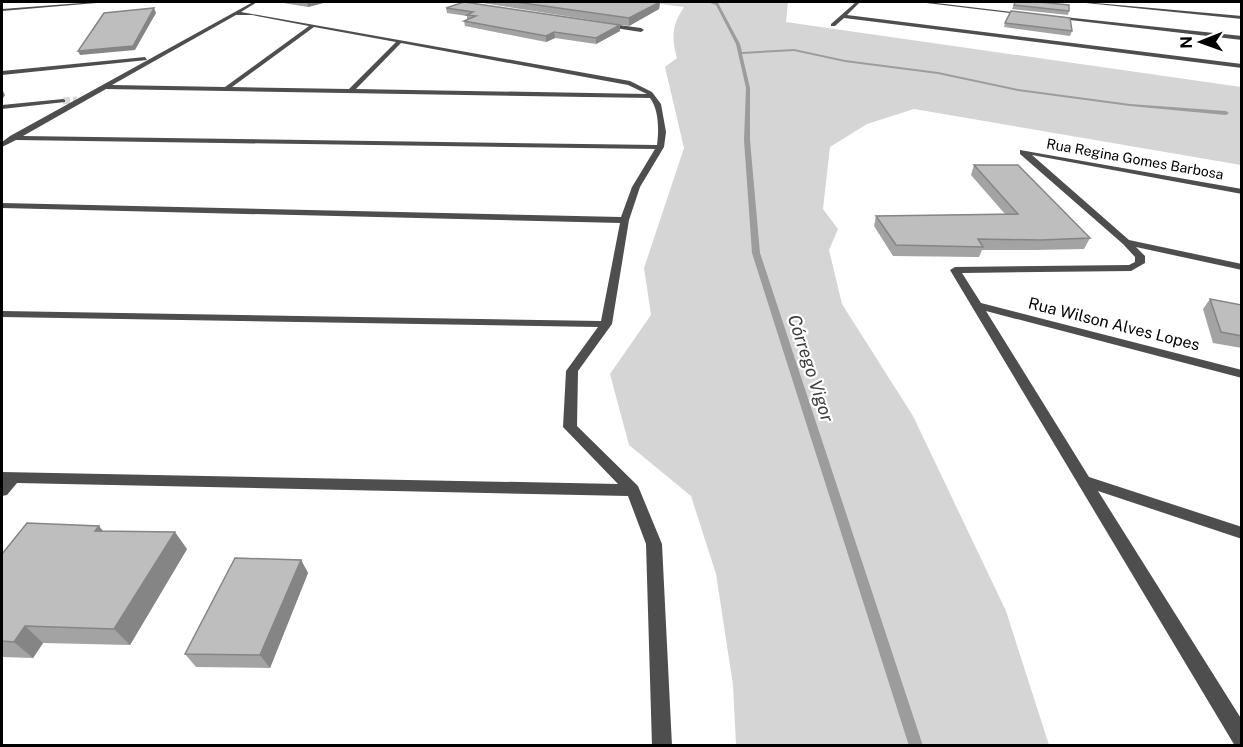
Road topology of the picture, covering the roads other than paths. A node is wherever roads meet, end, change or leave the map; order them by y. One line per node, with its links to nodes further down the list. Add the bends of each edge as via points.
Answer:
1 (106, 2): 10 (street)
2 (255, 2): 9 (street)
3 (265, 2): 9 (street)
4 (452, 2): 8 (street)
5 (858, 2): 13 (street)
6 (920, 2): 12 (street)
7 (1086, 2): 15 (street)
8 (487, 7)
9 (244, 9): 11 (street)
10 (2, 10)
11 (235, 14): 17 (street); 22 (street)
12 (1039, 15)
13 (843, 16): 18 (street); 23 (street)
14 (1051, 16): 20 (street)
15 (1242, 18)
16 (594, 23): 19 (street)
17 (314, 25): 21 (street); 26 (street)
18 (833, 25)
19 (641, 30)
20 (1242, 38)
21 (400, 41): 27 (street); 28 (street, via 630,83)
22 (153, 58): 24 (street); 25 (street)
23 (1242, 66)
24 (2, 73)
25 (101, 87): 26 (street); 31 (street)
26 (226, 89): 27 (street)
27 (351, 91): 28 (street)
28 (652, 96): 33 (street, via 658,104)
29 (63, 101): 30 (street)
30 (2, 107)
31 (13, 138): 32 (street); 33 (street)
32 (2, 145)
33 (660, 147): 36 (street, via 636,187)
34 (1242, 192): 37 (street, Rua Regina Gomes Barbosa, via 1023,152)
35 (2, 206): 36 (street)
36 (625, 220): 41 (street)
37 (1126, 242): 38 (street); 39 (street, via 1140,256 1140,263 1131,268 956,270)
38 (1242, 267)
39 (979, 306): 42 (street, Rua Wilson Alves Lopes); 44 (street)
40 (2, 314): 41 (street)
41 (606, 324): 45 (street, via 572,371 570,427)
42 (1242, 374)
43 (7, 477): 45 (street); 46 (street)
44 (1085, 481): 47 (street); 48 (street)
45 (633, 490): 49 (street, via 654,544)
46 (2, 491)
47 (1242, 533)
48 (1242, 739)
49 (662, 746)

